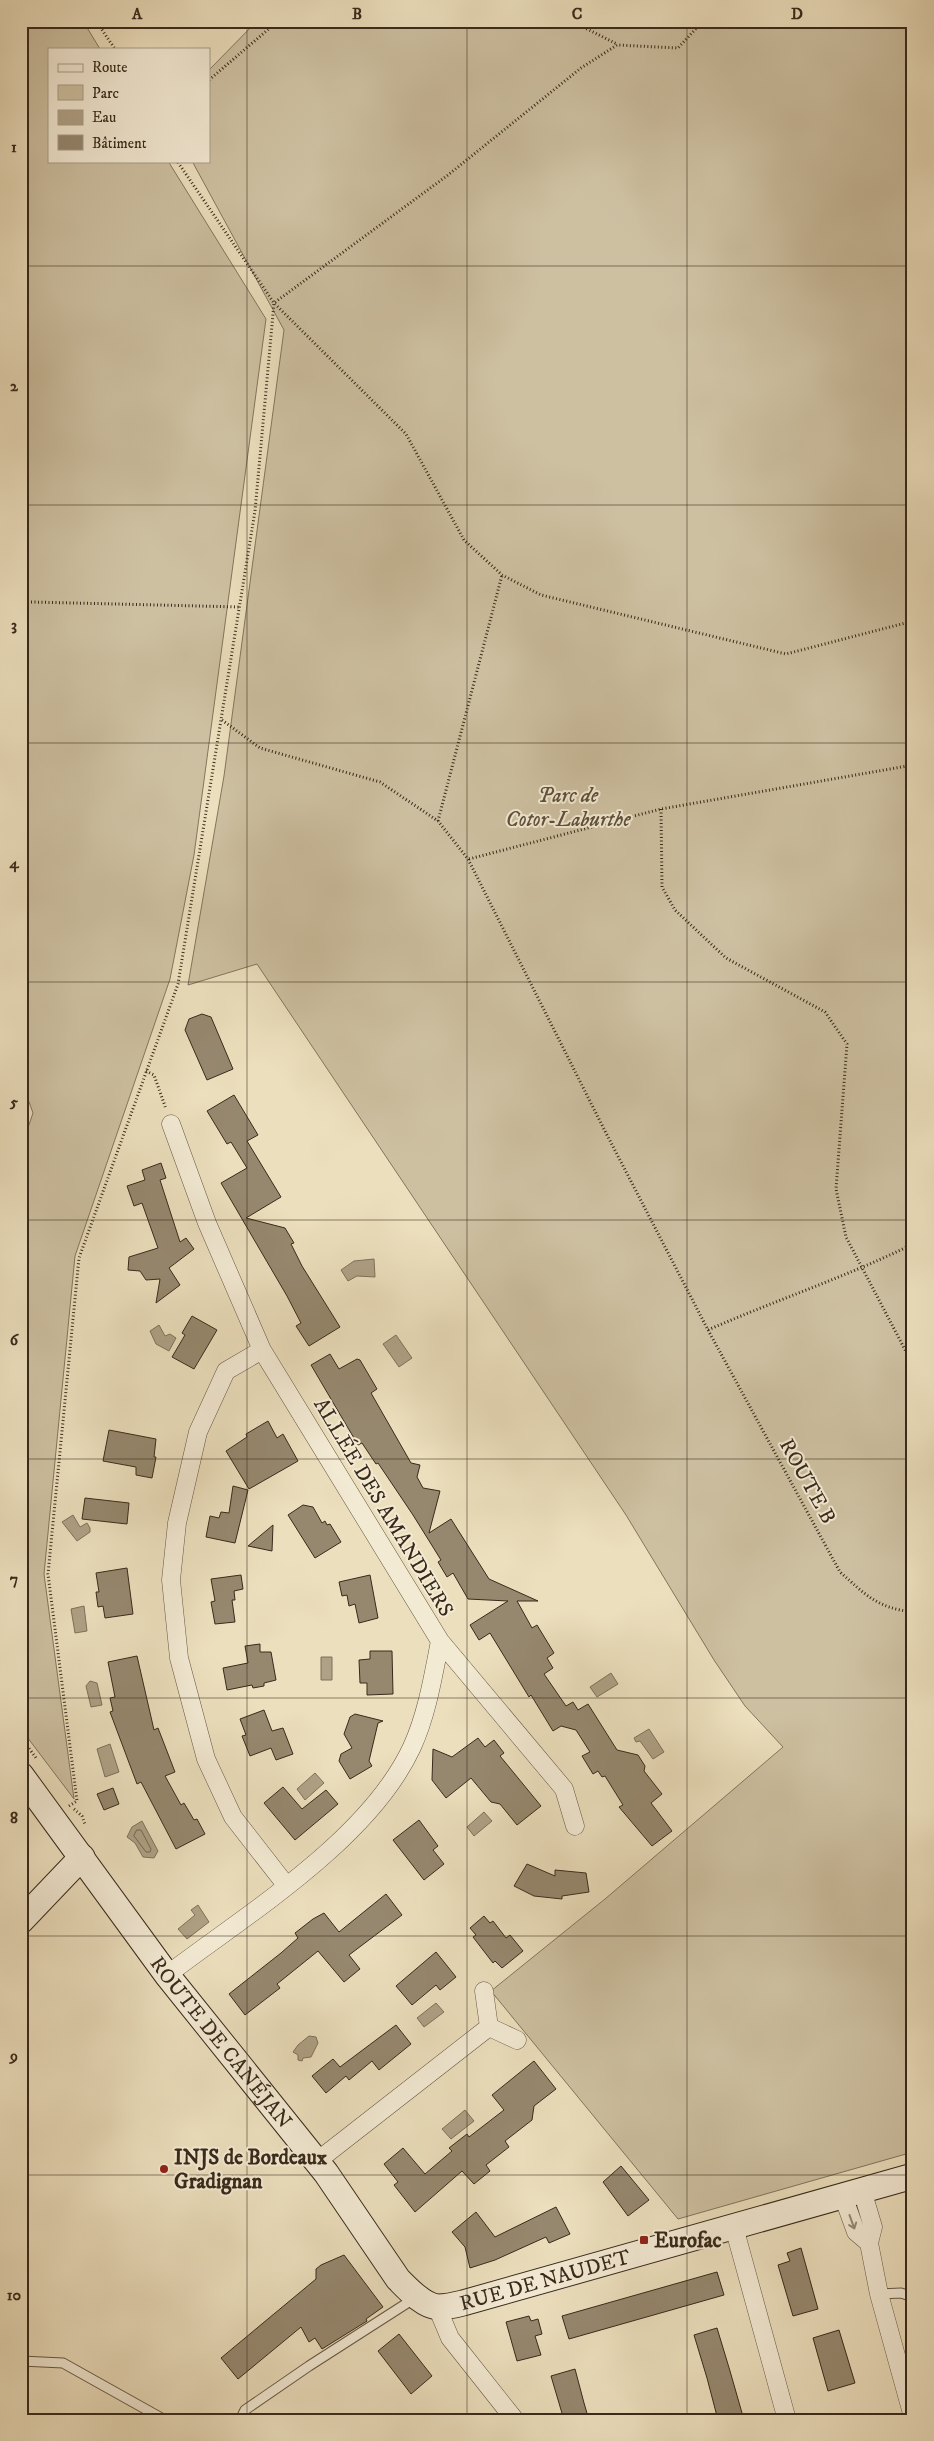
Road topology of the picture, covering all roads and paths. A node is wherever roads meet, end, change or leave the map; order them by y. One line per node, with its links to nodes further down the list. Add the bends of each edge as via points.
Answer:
1 (96, 21): 6 (path)
2 (278, 21): 7 (path)
3 (580, 21): 5 (path, via 583,27)
4 (703, 21): 5 (path, via 678,48)
5 (617, 45): 9 (path, via 581,68 448,175)
6 (113, 48)
7 (210, 79)
8 (178, 162): 9 (path)
9 (274, 303): 10 (path, via 406,434 464,540); 12 (path, via 255,511)
10 (502, 575): 13 (path, via 541,595 786,654); 17 (path)
11 (31, 602): 12 (path)
12 (240, 607): 14 (path)
13 (913, 621)
14 (222, 720): 17 (path, ROUTE B, via 260,748 380,782); 19 (path, via 178,984)
15 (913, 765): 16 (path)
16 (661, 809): 18 (path); 22 (path, via 662,887 676,910 726,958 825,1012 847,1044 836,1189 846,1237)
17 (438, 821): 18 (path, ROUTE B)
18 (468, 859): 23 (path, ROUTE B)
19 (146, 1071): 20 (path, via 154,1075); 30 (path, via 80,1258 48,1574 77,1801 70,1805)
20 (171, 1124): 24 (street, ALLÉE DES AMANDIERS, via 207,1223)
21 (913, 1244): 22 (path)
22 (862, 1269): 23 (path); 25 (path)
23 (708, 1330): 26 (path, ROUTE B, via 840,1572 871,1600 891,1610)
24 (262, 1350): 27 (street, ALLÉE DES AMANDIERS); 32 (street, via 226,1371 198,1432 177,1523 171,1580 179,1658 206,1759 233,1817)
25 (913, 1365)
26 (913, 1612)
27 (440, 1641): 29 (street, via 564,1789); 32 (street, ALLÉE DES AMANDIERS, via 420,1728 396,1775 362,1820)
28 (21, 1775): 30 (street, ROUTE DE CANÉJAN)
29 (575, 1826)
30 (61, 1828): 31 (street, ROUTE DE CANÉJAN)
31 (82, 1857): 33 (street); 34 (street, ROUTE DE CANÉJAN)
32 (286, 1885): 34 (street, ALLÉE DES AMANDIERS)
33 (21, 1921)
34 (167, 1975): 38 (street, ROUTE DE CANÉJAN)
35 (484, 1991): 36 (street)
36 (489, 2027): 37 (street); 38 (street)
37 (517, 2040)
38 (316, 2162): 44 (street, ROUTE DE CANÉJAN, via 398,2279)
39 (913, 2176): 40 (street, RUE DE NAUDET)
40 (852, 2193): 41 (street, RUE DE NAUDET); 42 (street, via 873,2227 869,2244)
41 (734, 2227): 44 (street, RUE DE NAUDET, via 476,2300); 50 (street)
42 (879, 2294): 43 (lane, via 901,2293); 46 (street)
43 (913, 2297)
44 (427, 2302): 48 (lane, via 309,2366 245,2410); 49 (street, ROUTE DE CANÉJAN, via 450,2338)
45 (21, 2361): 47 (lane, via 63,2364)
46 (913, 2417)
47 (165, 2420)
48 (240, 2420)
49 (515, 2420)
50 (787, 2420)

